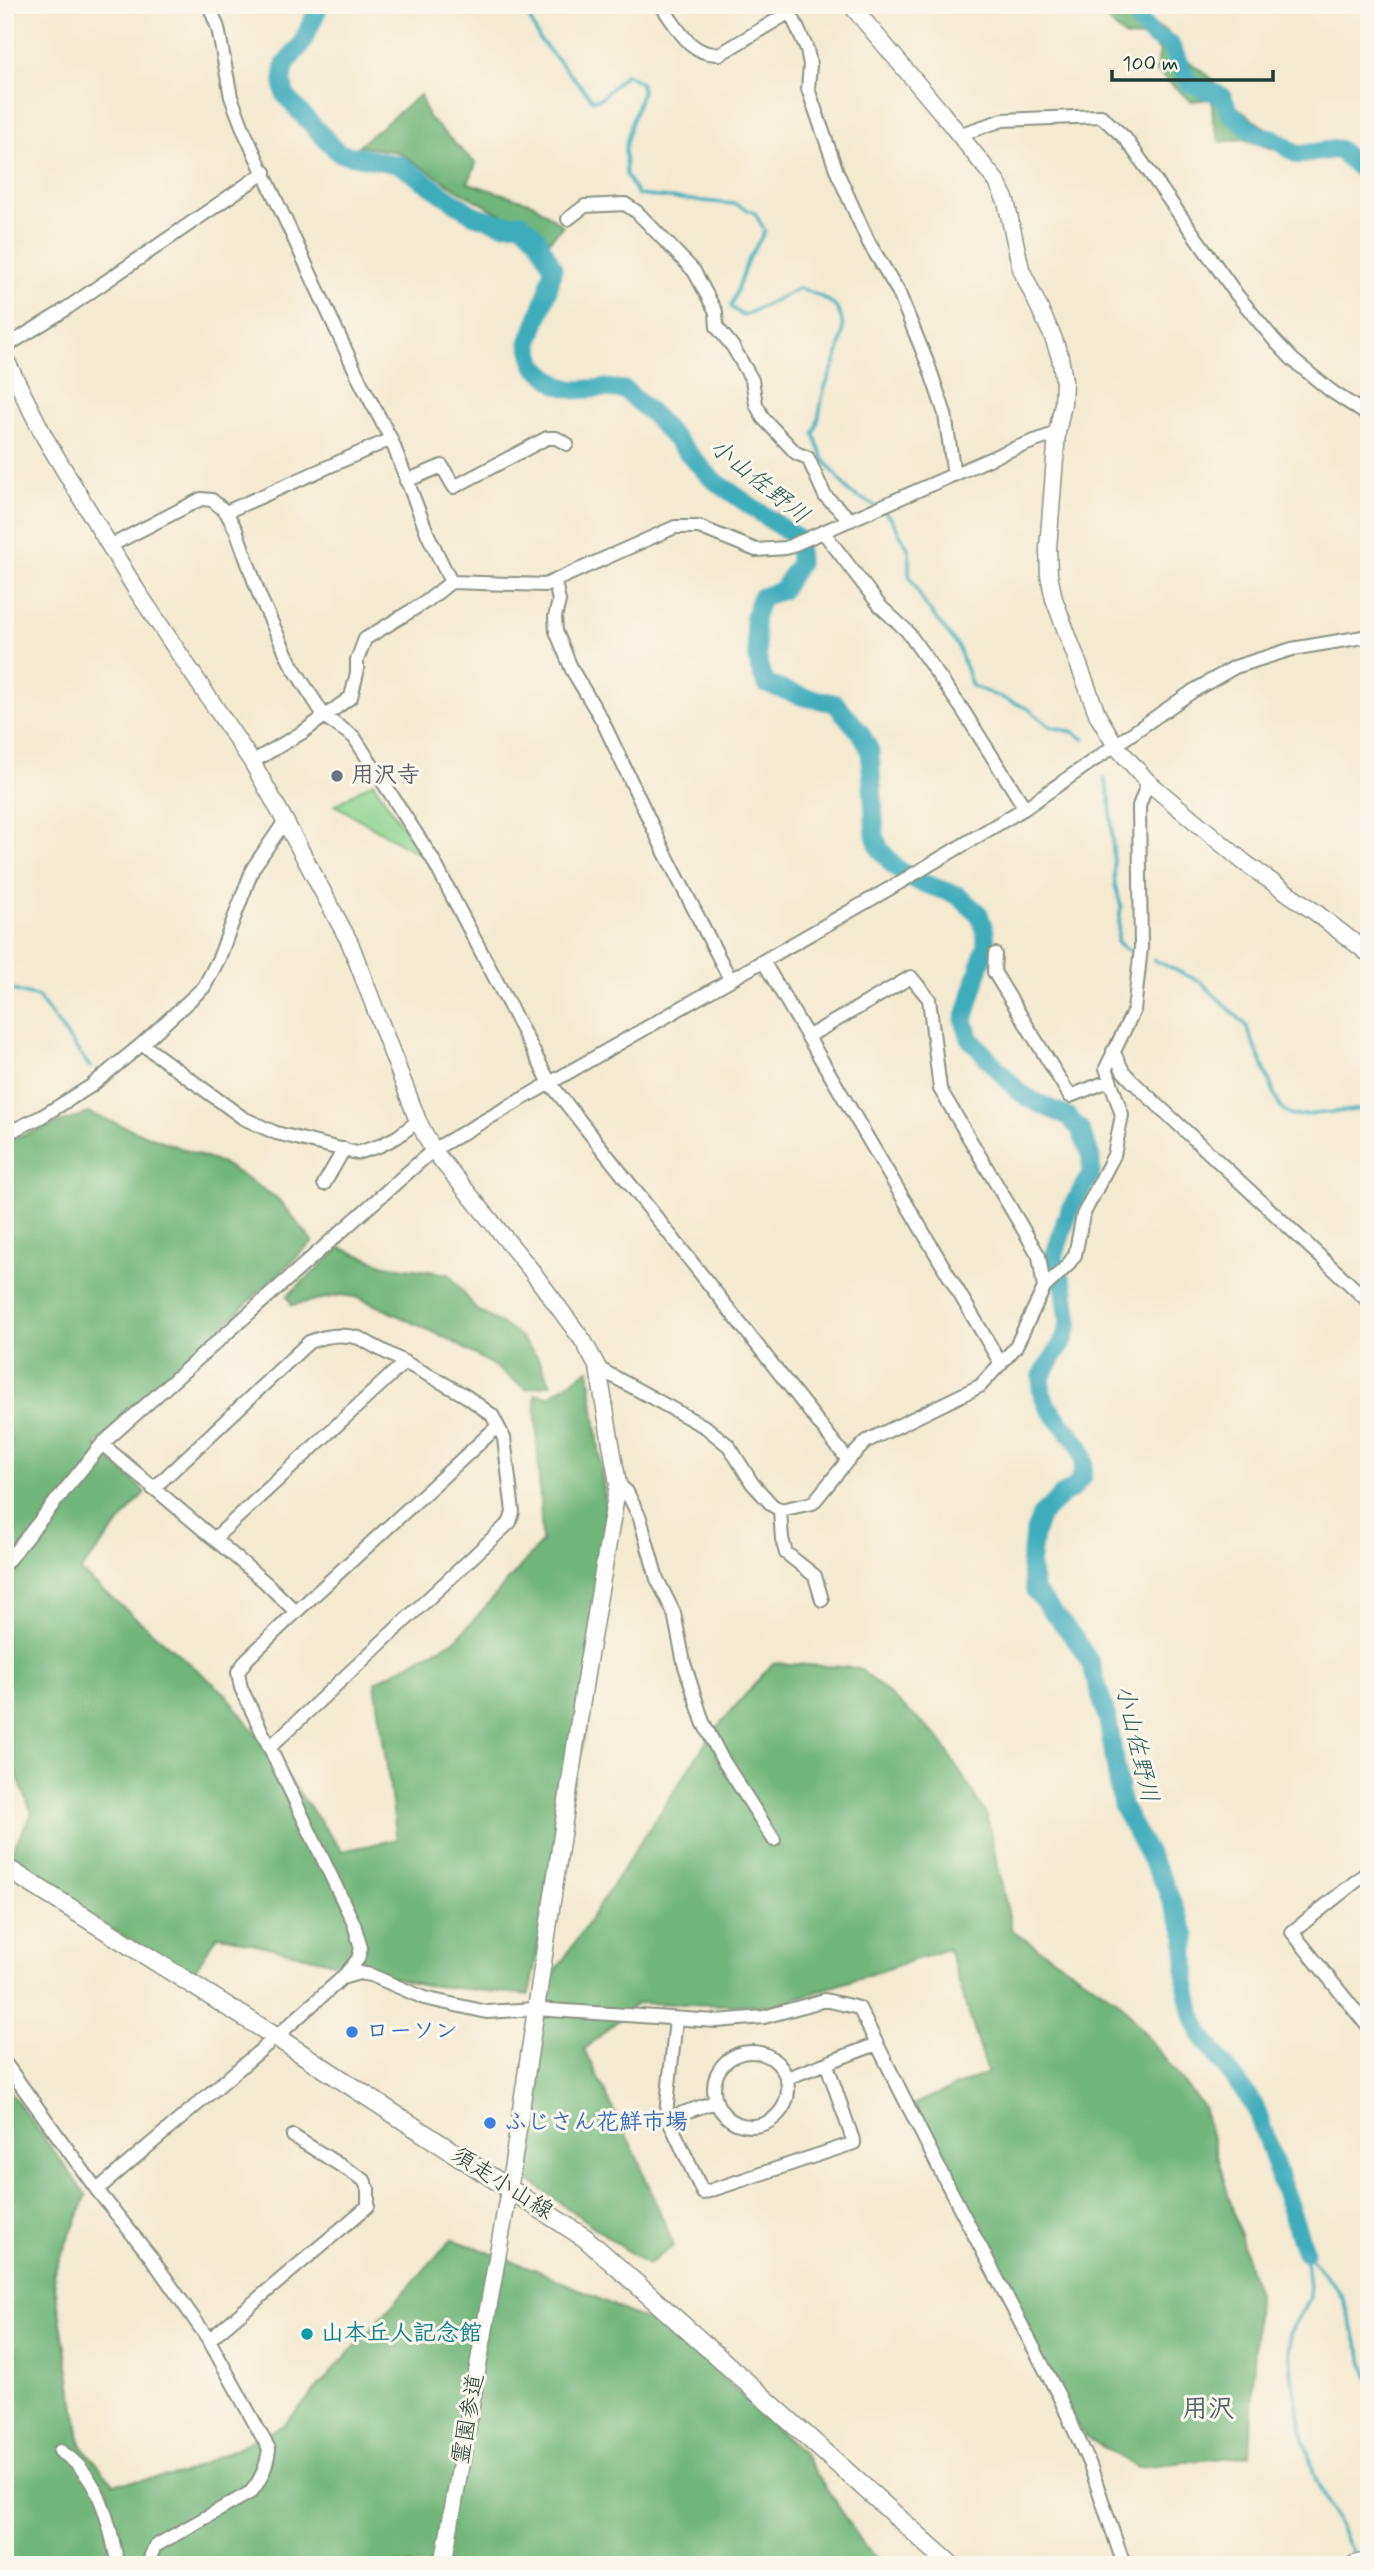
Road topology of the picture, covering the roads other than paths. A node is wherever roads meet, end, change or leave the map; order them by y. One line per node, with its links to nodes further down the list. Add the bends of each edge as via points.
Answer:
1 (209, 5): 6 (street, via 231,97)
2 (662, 5): 4 (street, via 691,45 707,55 720,54)
3 (851, 5): 5 (street)
4 (792, 9): 14 (street, via 807,49 808,89 837,172 869,243 898,291 929,367 945,414)
5 (958, 135): 10 (street, via 1003,120 1101,116 1125,138 1275,341 1331,391); 11 (street, via 997,182 1006,201 1021,270 1057,347 1064,381)
6 (265, 172): 8 (street); 12 (street)
7 (568, 219): 17 (street, via 585,206 625,204 694,271 716,313 718,327 752,380 763,418 796,453 807,458 825,496)
8 (5, 347)
9 (5, 358): 19 (street, via 45,438)
10 (1369, 416)
11 (1058, 433): 14 (street); 24 (street, via 1049,575 1098,716)
12 (391, 439): 15 (street); 16 (street)
13 (567, 444): 15 (street, via 547,438 454,487 442,466)
14 (954, 475): 17 (street)
15 (405, 481): 20 (street)
16 (226, 512): 19 (street, via 212,500 201,499); 23 (street, via 291,664)
17 (851, 520): 18 (street)
18 (818, 535): 21 (street, via 786,548 756,550 699,527 675,527); 27 (street, via 907,631)
19 (110, 546): 25 (street)
20 (452, 582): 21 (street); 23 (street, via 365,639 351,697)
21 (555, 582): 32 (street, via 559,601 556,631 572,670 603,720)
22 (1369, 636): 24 (street, via 1292,649 1236,667 1193,691)
23 (325, 717): 25 (street); 37 (street, via 354,737 432,858)
24 (1116, 746): 26 (street); 27 (street)
25 (252, 762): 28 (street)
26 (1147, 782): 30 (street, via 1245,863); 35 (street, via 1139,806 1142,947 1134,1010)
27 (1024, 808): 31 (street)
28 (285, 821): 34 (street, via 253,867 204,987); 38 (street, via 350,943)
29 (995, 954): 36 (street, via 994,972 1070,1096)
30 (1369, 954)
31 (763, 961): 32 (street); 33 (street)
32 (730, 979): 37 (street)
33 (808, 1036): 43 (street, via 911,977 929,999 940,1089 1039,1256); 46 (street)
34 (142, 1044): 39 (street, via 72,1099); 40 (street, via 262,1128)
35 (1113, 1051): 36 (street, via 1106,1068); 44 (street, via 1132,1081)
36 (1109, 1081): 43 (street, via 1122,1115 1114,1155 1083,1215 1075,1255)
37 (550, 1083): 41 (street); 50 (street)
38 (418, 1121): 40 (street, via 379,1146 357,1153); 41 (street)
39 (5, 1134)
40 (344, 1149): 42 (street)
41 (433, 1150): 47 (street, via 575,1328); 49 (street)
42 (324, 1184)
43 (1047, 1286): 46 (street)
44 (1369, 1302)
45 (405, 1362): 48 (street, via 466,1396 492,1415); 52 (street, via 346,1335 309,1342); 54 (street)
46 (1002, 1364): 50 (street, via 980,1386 867,1441)
47 (598, 1368): 51 (street, 霊園参道); 53 (street, via 707,1428 729,1446 752,1483)
48 (498, 1426): 57 (street); 58 (street, via 506,1450 513,1512 510,1522)
49 (102, 1444): 52 (street); 55 (street)
50 (848, 1460): 53 (street, via 813,1503)
51 (618, 1484): 59 (street, via 640,1518 657,1579 674,1613 703,1722); 63 (street, 霊園参道)
52 (153, 1489): 54 (street)
53 (780, 1510): 56 (street, via 786,1553 815,1576)
54 (214, 1539): 57 (street)
55 (5, 1564)
56 (822, 1600)
57 (296, 1612): 58 (street, via 238,1672 241,1688)
58 (270, 1746): 62 (street, via 359,1938 358,1959)
59 (774, 1840)
60 (5, 1867): 66 (main road, 須走小山線)
61 (1369, 1871): 65 (street, via 1292,1931)
62 (342, 1978): 63 (street, via 371,1975 424,1998 487,2012); 66 (street)
63 (535, 2009): 64 (street); 75 (street, 霊園参道)
64 (676, 2019): 67 (street, via 764,2017 825,2000 859,2008); 72 (street)
65 (1369, 2028)
66 (276, 2037): 74 (street); 75 (main road, 須走小山線)
67 (877, 2044): 69 (street); 83 (street, via 1059,2396 1090,2465)
68 (5, 2063): 74 (street)
69 (827, 2065): 70 (street); 72 (street, via 854,2143 729,2185 703,2193)
70 (787, 2078): 71 (street, via 785,2104 769,2122 744,2126 722,2113); 71 (street, via 773,2059 762,2053 739,2053 720,2067 713,2090)
71 (715, 2102): 72 (street)
72 (668, 2118)
73 (293, 2136): 76 (street, via 365,2180 368,2206)
74 (97, 2190): 76 (street)
75 (509, 2190): 81 (street, 霊園参道); 82 (main road, 須走小山線, via 594,2246)
76 (209, 2340): 80 (street, via 260,2430 269,2449 268,2463 251,2492 155,2546)
77 (60, 2451): 79 (street, via 77,2461 100,2497)
78 (1369, 2560): 84 (street)
79 (118, 2565)
80 (149, 2565)
81 (443, 2565)
82 (951, 2565)
83 (1124, 2565)
84 (1352, 2565)

